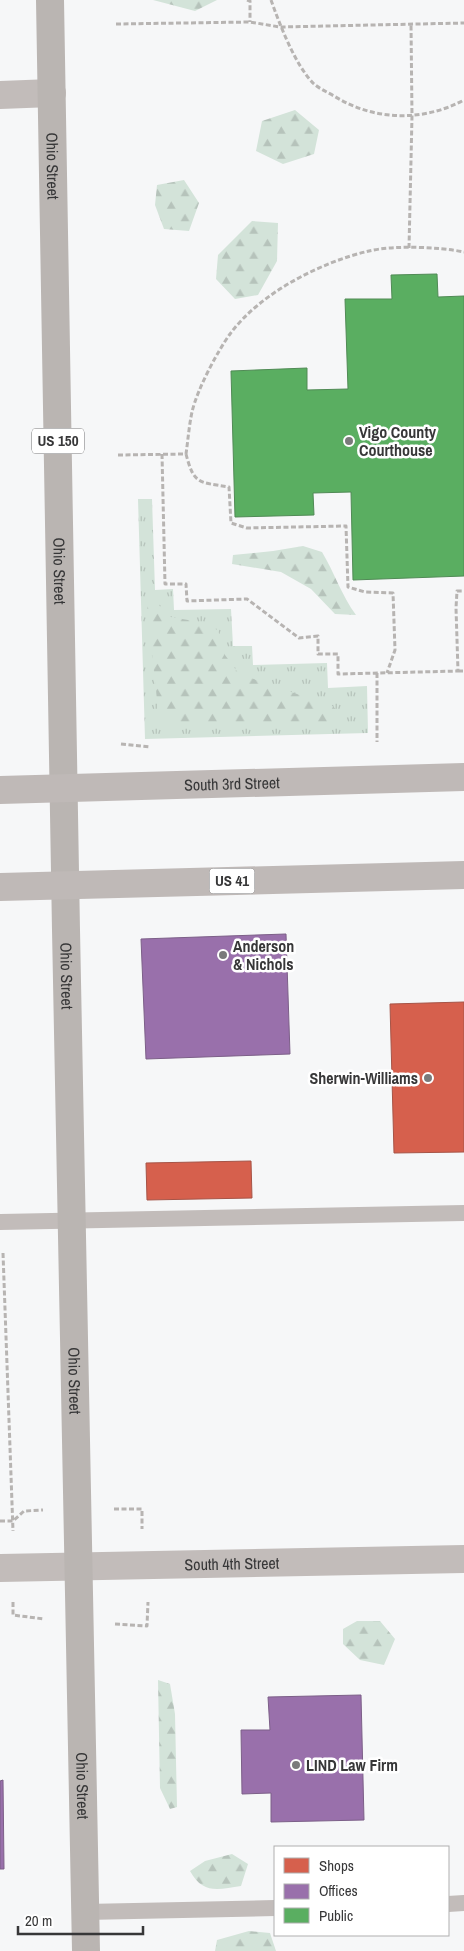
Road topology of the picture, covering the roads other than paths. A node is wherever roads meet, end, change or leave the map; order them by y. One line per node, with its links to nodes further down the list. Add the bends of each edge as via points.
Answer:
1 (50, 0): 2 (main road, Ohio Street / US 150)
2 (52, 93): 3 (street); 5 (main road, Ohio Street / US 150)
3 (0, 95)
4 (464, 777): 5 (highway, South 3rd Street)
5 (64, 788): 6 (highway, South 3rd Street); 8 (main road, Ohio Street)
6 (0, 790)
7 (464, 876): 8 (highway, US 41)
8 (65, 885): 9 (highway, US 41); 11 (main road, Ohio Street)
9 (0, 888)
10 (464, 1212): 11 (lane)
11 (72, 1221): 12 (lane); 14 (main road, Ohio Street)
12 (0, 1222)
13 (464, 1559): 14 (street, South 4th Street)
14 (79, 1566): 15 (street, South 4th Street); 19 (main road, Ohio Street)
15 (0, 1568)
16 (464, 1903): 17 (lane)
17 (449, 1904)
18 (274, 1908): 19 (lane)
19 (86, 1912): 20 (main road, Ohio Street)
20 (86, 1951)

